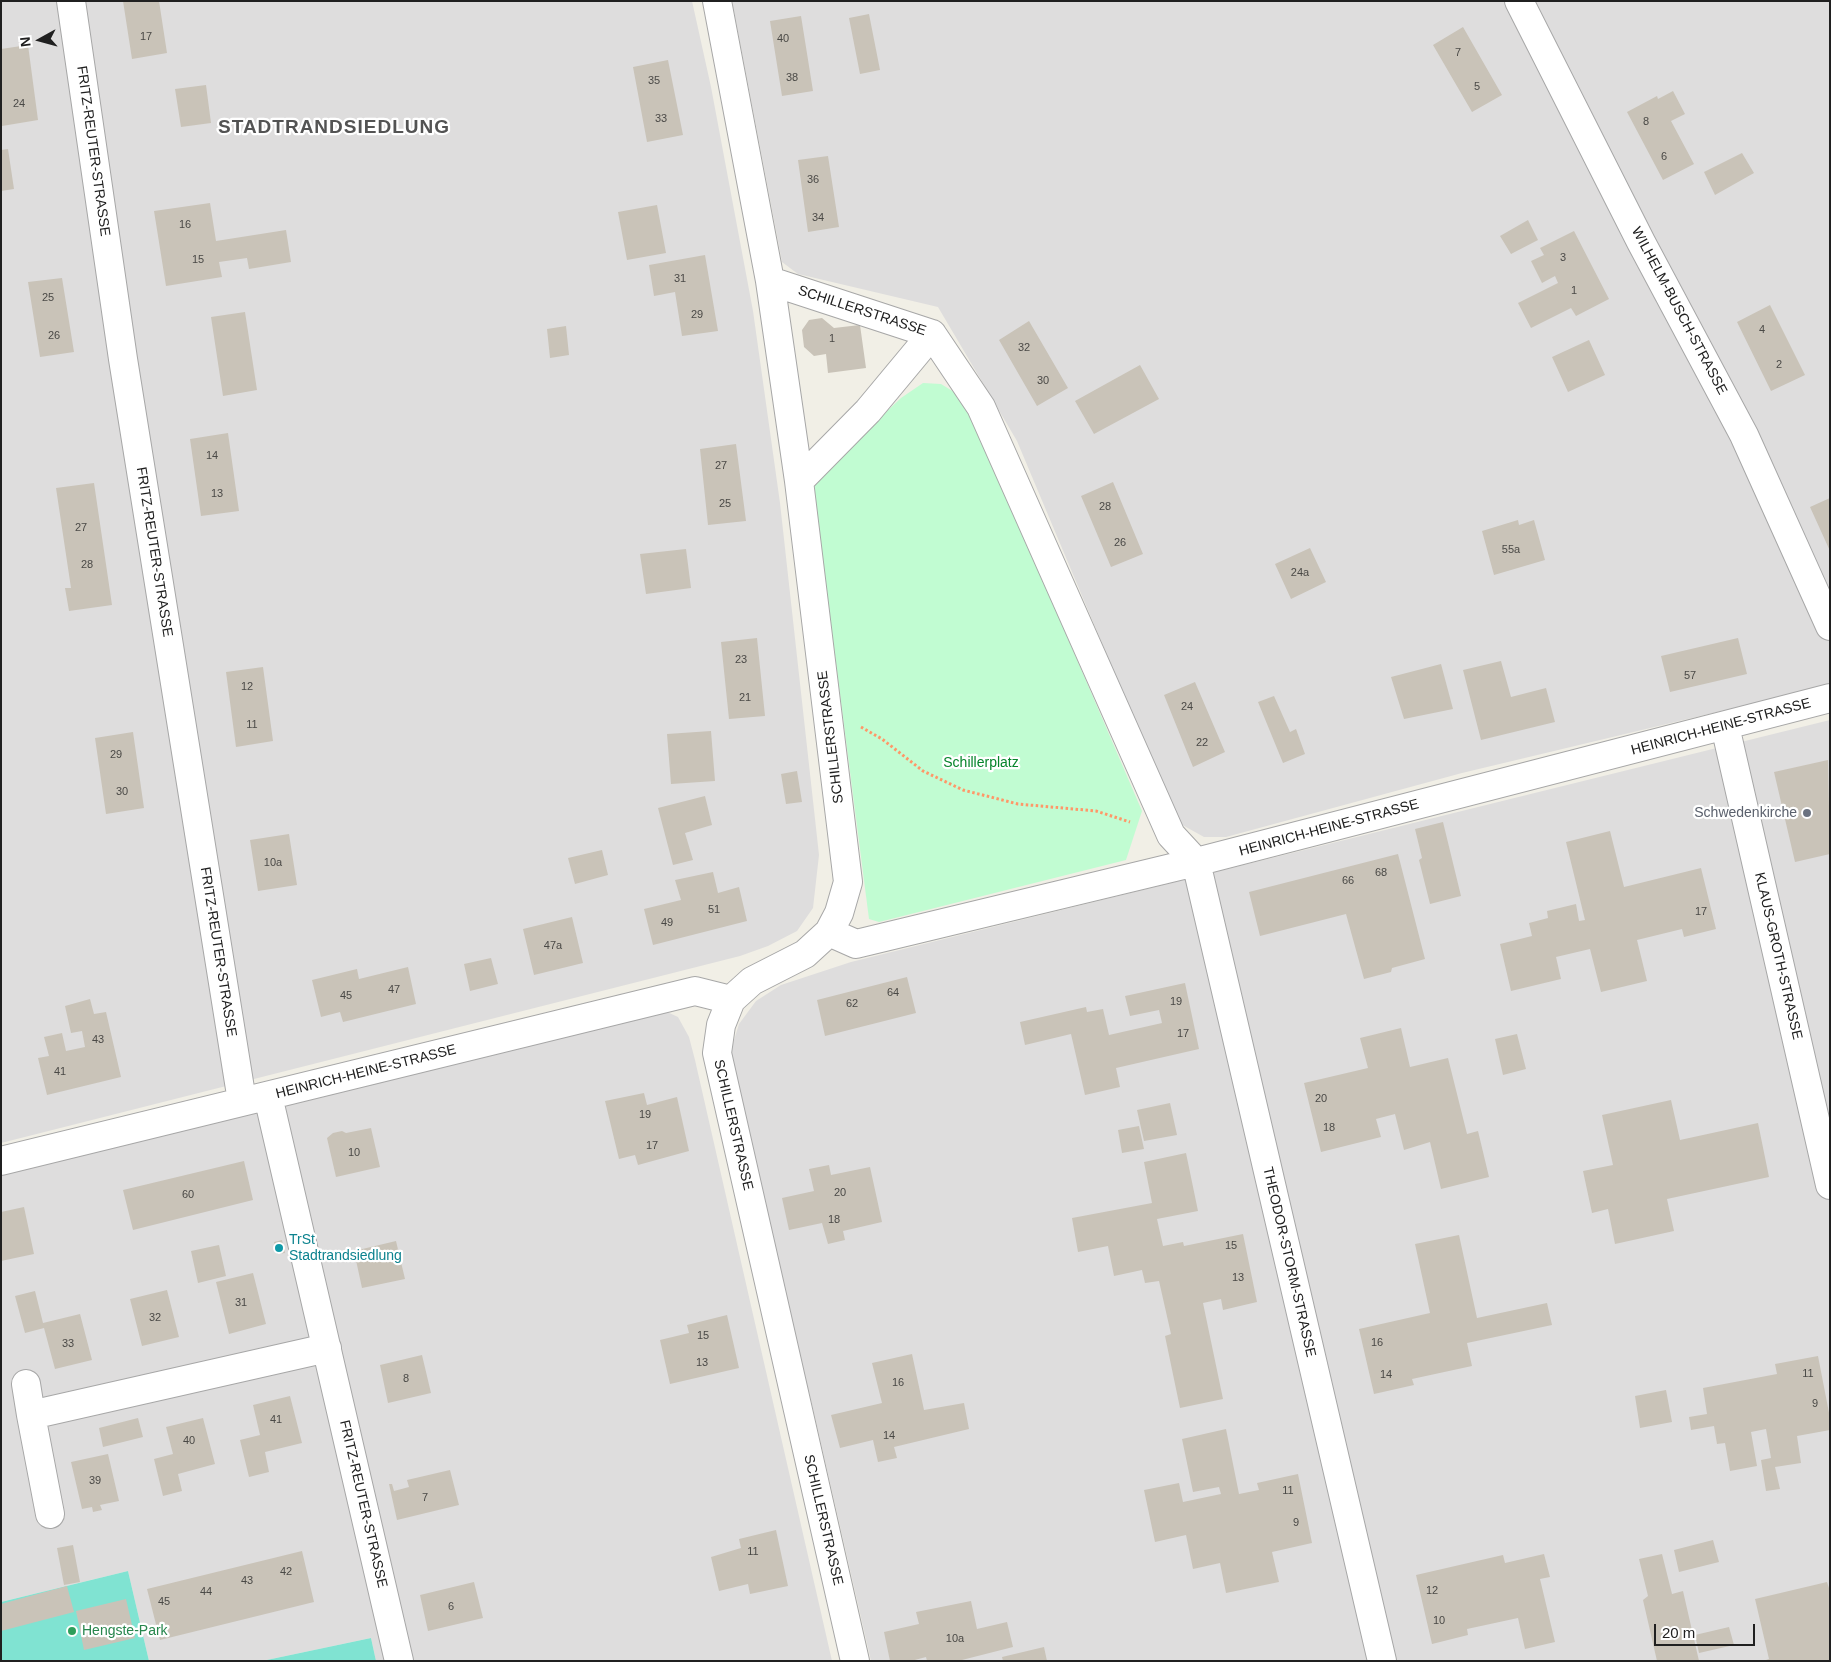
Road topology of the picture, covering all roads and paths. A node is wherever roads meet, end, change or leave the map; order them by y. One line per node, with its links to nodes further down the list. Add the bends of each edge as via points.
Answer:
1 (71, 1): 16 (street, FRITZ-REUTER-STRASSE, via 125,369)
2 (717, 1): 4 (street, SCHILLERSTRASSE)
3 (1518, 1): 7 (street, WILHELM-BUSCH-STRASSE, via 1744,435)
4 (770, 282): 5 (street, SCHILLERSTRASSE); 6 (street, SCHILLERSTRASSE)
5 (932, 334): 6 (street, via 868,410); 11 (street, SCHILLERSTRASSE, via 982,407)
6 (799, 481): 9 (street, SCHILLERSTRASSE)
7 (1830, 626)
8 (1830, 698): 10 (street, HEINRICH-HEINE-STRASSE)
9 (828, 708): 11 (path, via 882,739 923,771 964,790 1018,804 1096,812); 13 (street, SCHILLERSTRASSE, via 848,882 839,913)
10 (1725, 726): 12 (street, HEINRICH-HEINE-STRASSE); 18 (street, KLAUS-GROTH-STRASSE)
11 (1172, 835): 12 (street, SCHILLERSTRASSE)
12 (1196, 862): 13 (street, HEINRICH-HEINE-STRASSE, via 856,944); 25 (street, THEODOR-STORM-STRASSE)
13 (829, 932): 14 (street, SCHILLERSTRASSE, via 805,954 752,981)
14 (730, 1000): 15 (street, HEINRICH-HEINE-STRASSE, via 695,991); 24 (street, SCHILLERSTRASSE, via 721,1025 717,1053)
15 (268, 1096): 16 (street, HEINRICH-HEINE-STRASSE); 19 (street, FRITZ-REUTER-STRASSE)
16 (242, 1101): 17 (street, HEINRICH-HEINE-STRASSE)
17 (1, 1161)
18 (1830, 1185)
19 (327, 1348): 21 (street); 23 (street, FRITZ-REUTER-STRASSE)
20 (26, 1384): 21 (street)
21 (31, 1415): 22 (street)
22 (50, 1514)
23 (399, 1661)
24 (856, 1661)
25 (1382, 1661)

